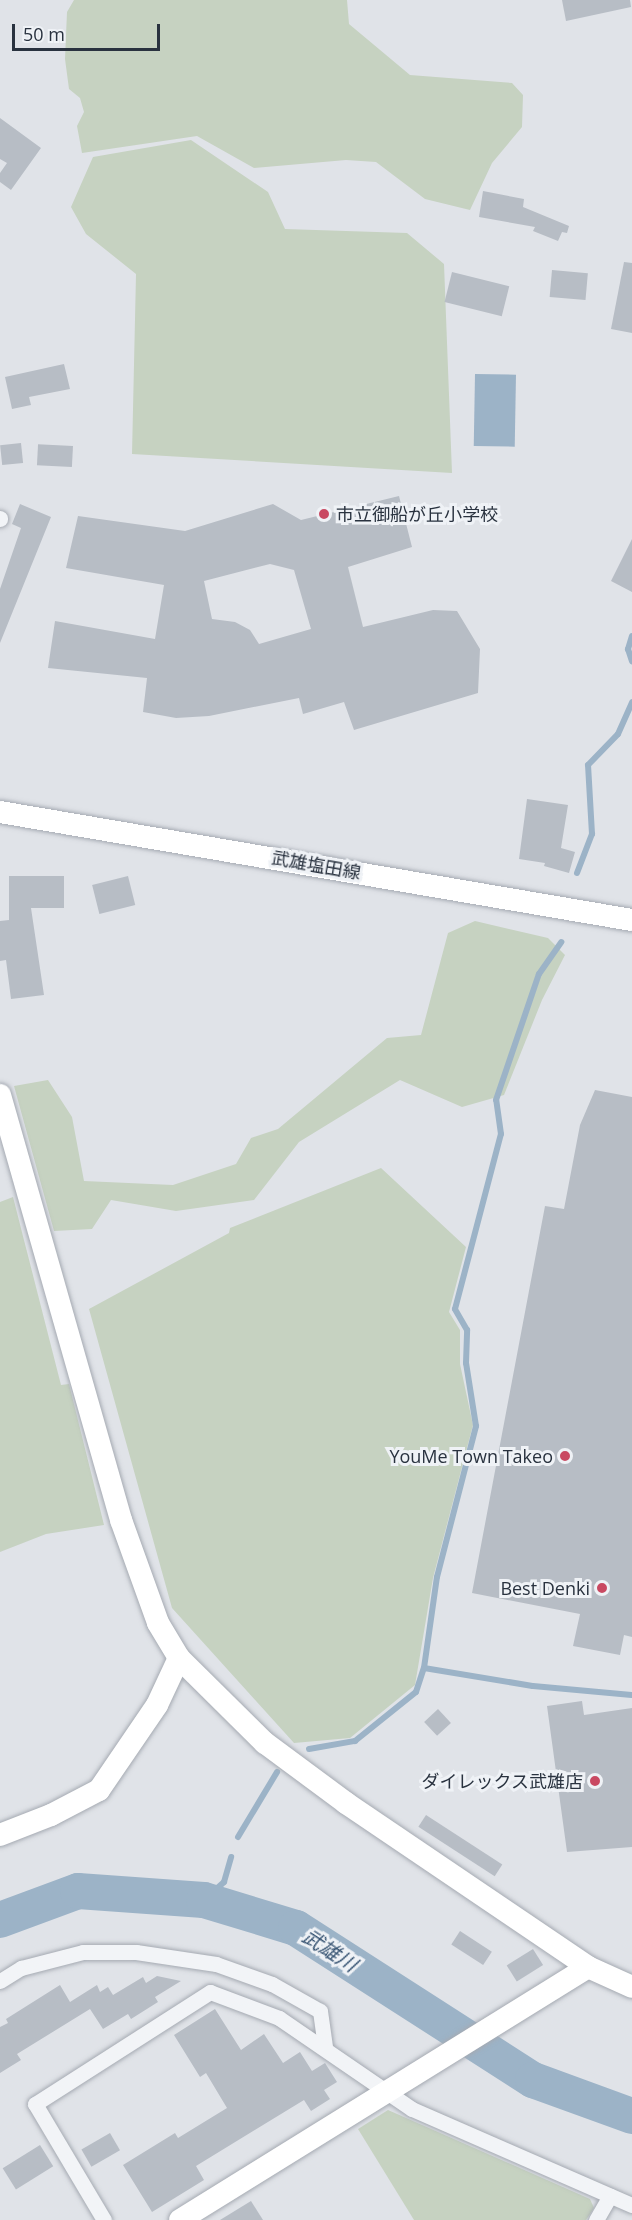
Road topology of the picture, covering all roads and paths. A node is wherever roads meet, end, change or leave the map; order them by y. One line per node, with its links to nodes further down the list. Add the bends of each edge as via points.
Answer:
1 (0, 812): 2 (street, 武雄塩田線)
2 (632, 920)
3 (0, 1095): 4 (street, via 121,1520 158,1623)
4 (178, 1658): 5 (street, via 157,1705 99,1790); 6 (street, via 265,1743 346,1803)
5 (0, 1835)
6 (588, 1967): 8 (street); 10 (street)
7 (0, 1981): 9 (street, via 21,1968 83,1952 136,1952 216,1964 272,1984 320,2011)
8 (632, 1986)
9 (325, 2046): 10 (street); 13 (street, via 279,2018 210,1992 35,2104)
10 (393, 2086): 11 (street, via 412,2109); 14 (street)
11 (610, 2196): 12 (street); 15 (street)
12 (632, 2205)
13 (104, 2220)
14 (180, 2220)
15 (596, 2220)

